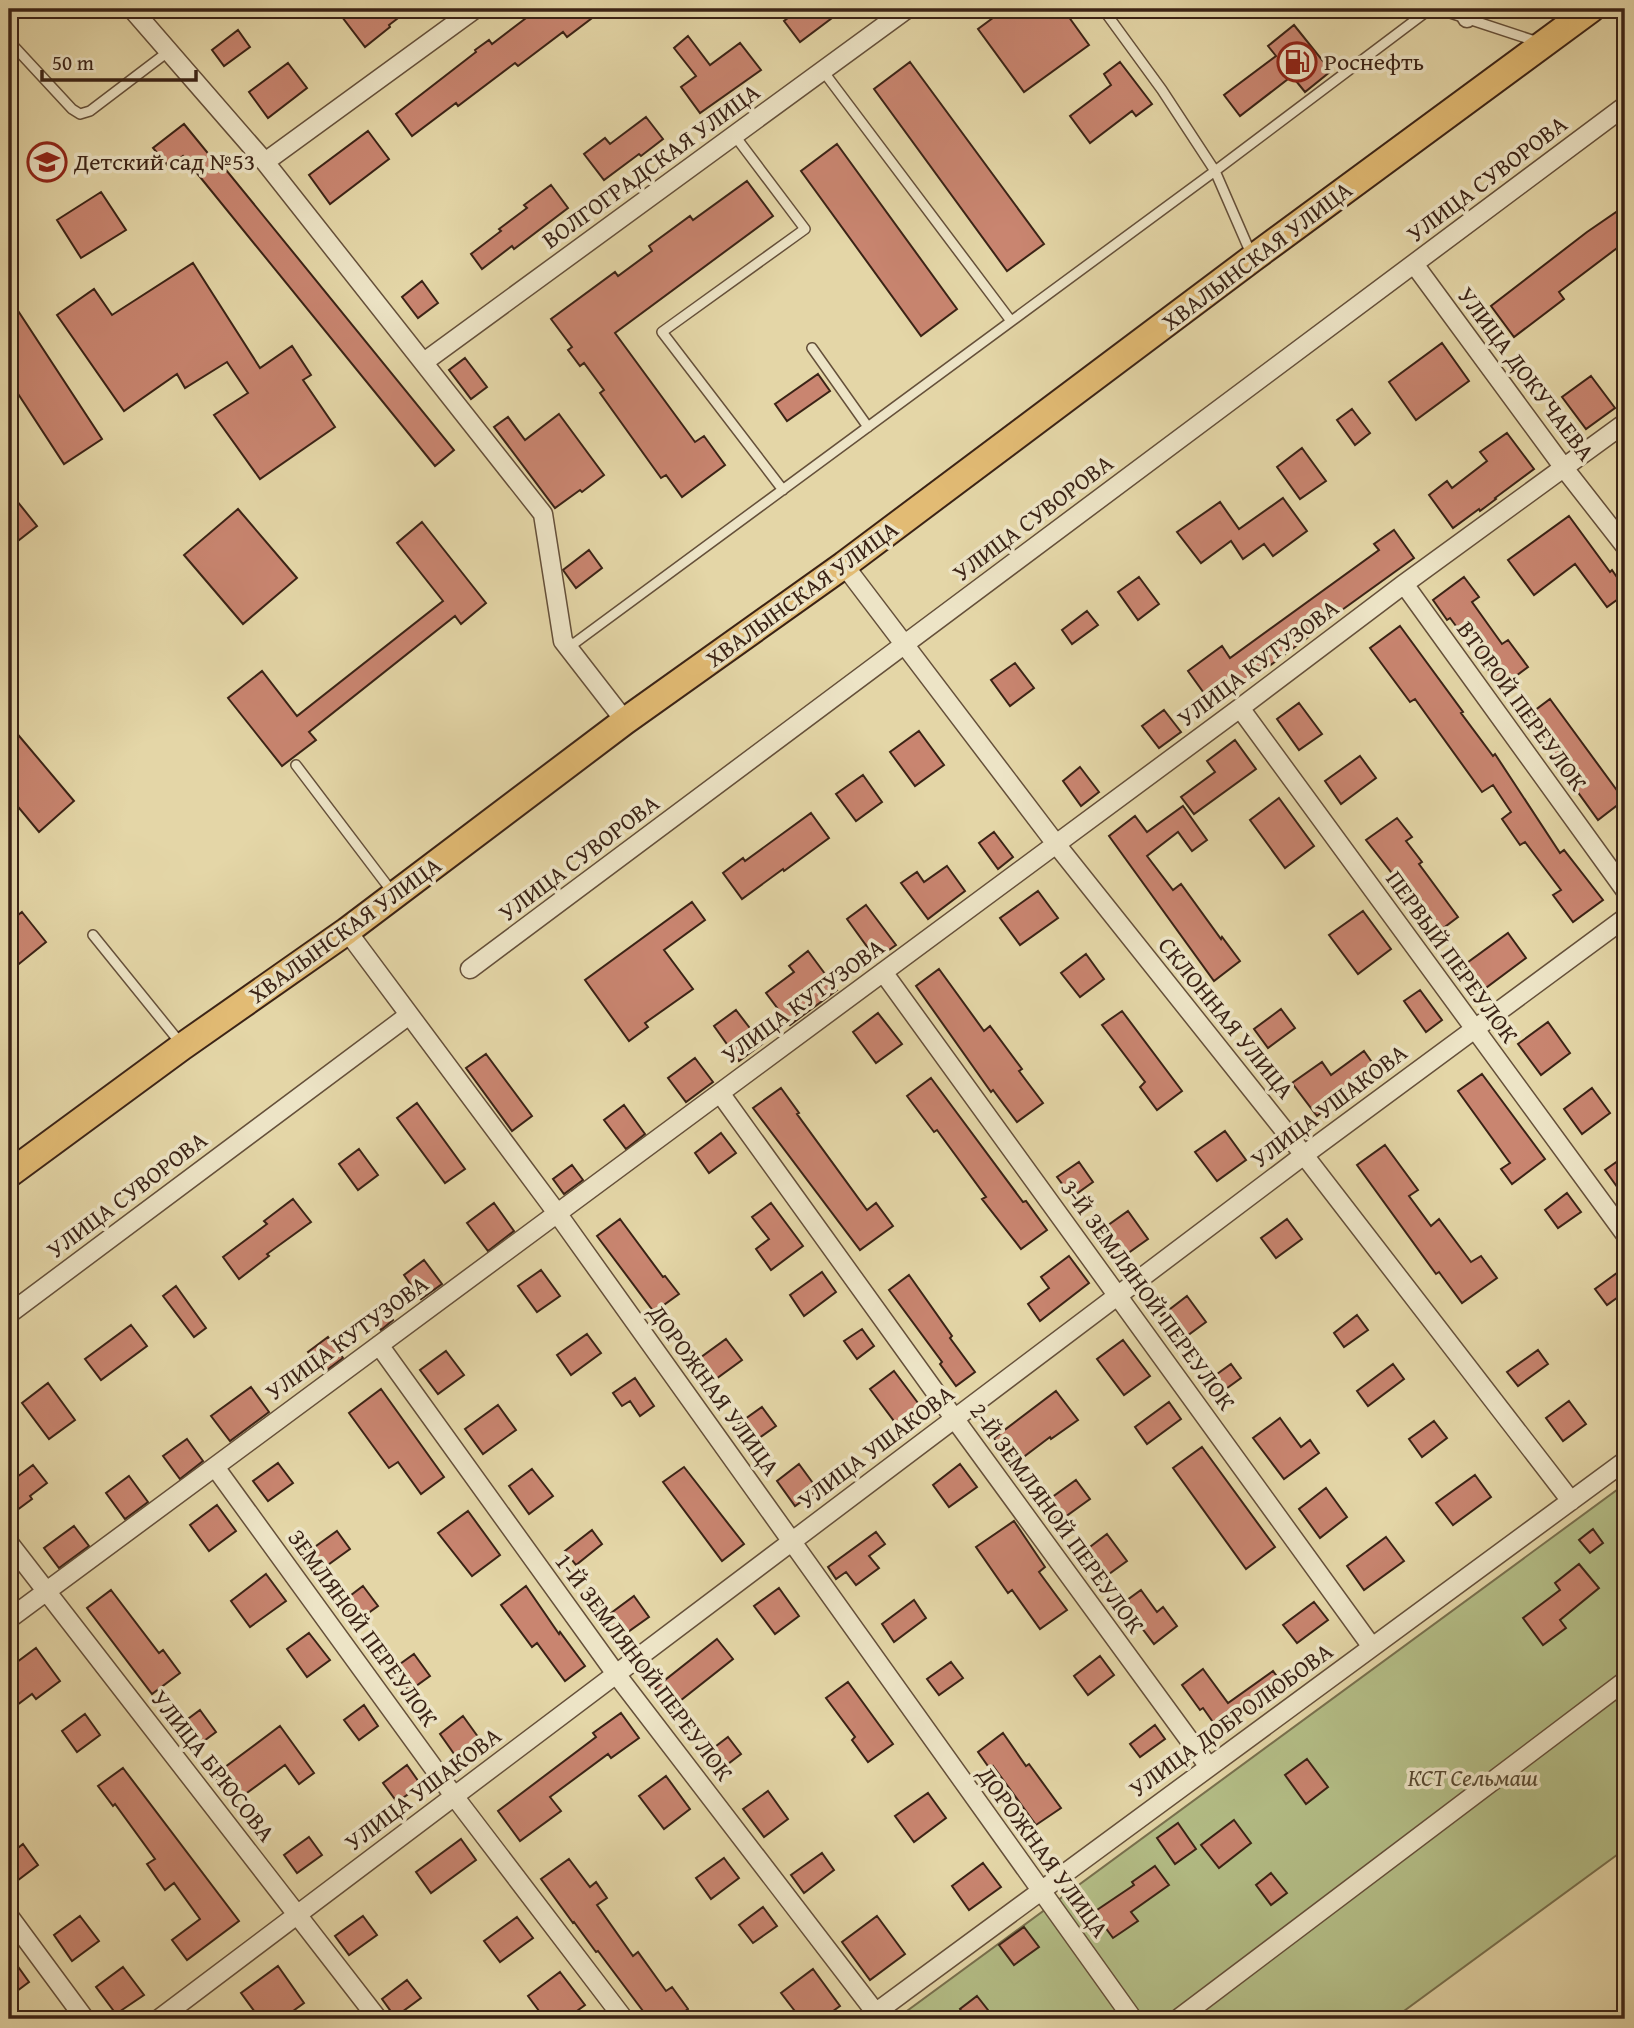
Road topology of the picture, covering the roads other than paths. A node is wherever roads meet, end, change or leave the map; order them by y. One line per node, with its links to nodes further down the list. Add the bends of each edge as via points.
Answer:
1 (132, 9): 11 (street)
2 (475, 9): 15 (street)
3 (907, 9): 12 (street, ВОЛГОГРАДСКАЯ УЛИЦА)
4 (1103, 9): 16 (lane)
5 (1430, 9): 16 (lane)
6 (1438, 9): 8 (lane)
7 (1591, 9): 10 (main road, ХВАЛЫНСКАЯ УЛИЦА)
8 (1467, 14): 10 (lane)
9 (9, 41): 11 (lane, via 80,114)
10 (1543, 43): 17 (main road, ХВАЛЫНСКАЯ УЛИЦА)
11 (169, 51): 15 (street)
12 (823, 71): 14 (street, ВОЛГОГРАДСКАЯ УЛИЦА); 19 (lane)
13 (1625, 106): 18 (street, УЛИЦА СУВОРОВА)
14 (735, 136): 21 (street, ВОЛГОГРАДСКАЯ УЛИЦА); 25 (lane, via 806,229 662,331)
15 (265, 162): 21 (street)
16 (1215, 171): 17 (lane); 19 (lane)
17 (1253, 258): 27 (main road, ХВАЛЫНСКАЯ УЛИЦА)
18 (1414, 264): 24 (street, УЛИЦА ДОКУЧАЕВА); 29 (street, УЛИЦА СУВОРОВА)
19 (1011, 321): 23 (lane)
20 (812, 348): 23 (lane)
21 (424, 362): 30 (street, via 543,513 563,641)
22 (1625, 423): 24 (street, УЛИЦА КУТУЗОВА)
23 (868, 427): 25 (lane)
24 (1564, 468): 26 (street, УЛИЦА ДОКУЧАЕВА); 28 (street, УЛИЦА КУТУЗОВА)
25 (783, 490): 30 (lane)
26 (1625, 546)
27 (844, 565): 29 (street, СКЛОННАЯ УЛИЦА); 32 (main road, ХВАЛЫНСКАЯ УЛИЦА)
28 (1404, 584): 31 (street, УЛИЦА КУТУЗОВА); 35 (street, ВТОРОЙ ПЕРЕУЛОК)
29 (904, 645): 34 (street, СКЛОННАЯ УЛИЦА); 40 (street, УЛИЦА СУВОРОВА)
30 (568, 648): 32 (street)
31 (1240, 708): 34 (street, УЛИЦА КУТУЗОВА); 43 (street, ПЕРВЫЙ ПЕРЕУЛОК)
32 (625, 721): 36 (main road, ХВАЛЫНСКАЯ УЛИЦА)
33 (296, 765): 36 (lane)
34 (1056, 844): 41 (street, УЛИЦА КУТУЗОВА); 46 (street, СКЛОННАЯ УЛИЦА)
35 (1625, 890)
36 (394, 895): 38 (main road, ХВАЛЫНСКАЯ УЛИЦА)
37 (1625, 918): 43 (street, УЛИЦА УШАКОВА)
38 (347, 931): 42 (street, ДОРОЖНАЯ УЛИЦА); 44 (main road, ХВАЛЫНСКАЯ УЛИЦА)
39 (93, 935): 44 (lane)
40 (470, 969)
41 (883, 972): 45 (street, УЛИЦА КУТУЗОВА); 50 (street, 3-Й ЗЕМЛЯНОЙ ПЕРЕУЛОК)
42 (409, 1015): 48 (street, ДОРОЖНАЯ УЛИЦА); 51 (street, УЛИЦА СУВОРОВА)
43 (1475, 1029): 46 (street, УЛИЦА УШАКОВА); 49 (street, ПЕРВЫЙ ПЕРЕУЛОК)
44 (183, 1046): 47 (main road, ХВАЛЫНСКАЯ УЛИЦА)
45 (720, 1093): 48 (street, УЛИЦА КУТУЗОВА); 53 (street, 2-Й ЗЕМЛЯНОЙ ПЕРЕУЛОК)
46 (1304, 1155): 50 (street, УЛИЦА УШАКОВА); 56 (street, СКЛОННАЯ УЛИЦА)
47 (9, 1174)
48 (557, 1213): 52 (street, УЛИЦА КУТУЗОВА); 57 (street, ДОРОЖНАЯ УЛИЦА)
49 (1625, 1234)
50 (1118, 1295): 53 (street, УЛИЦА УШАКОВА); 61 (street, 3-Й ЗЕМЛЯНОЙ ПЕРЕУЛОК)
51 (9, 1314)
52 (379, 1345): 55 (street, УЛИЦА КУТУЗОВА); 62 (street, 1-Й ЗЕМЛЯНОЙ ПЕРЕУЛОК)
53 (954, 1418): 57 (street, УЛИЦА УШАКОВА); 64 (street, 2-Й ЗЕМЛЯНОЙ ПЕРЕУЛОК)
54 (1625, 1461): 56 (street, УЛИЦА ДОБРОЛЮБОВА)
55 (215, 1467): 59 (street, УЛИЦА КУТУЗОВА); 65 (street, ЗЕМЛЯНОЙ ПЕРЕУЛОК)
56 (1571, 1501): 61 (street, УЛИЦА ДОБРОЛЮБОВА)
57 (792, 1541): 62 (street, УЛИЦА УШАКОВА); 66 (street, ДОРОЖНАЯ УЛИЦА)
58 (9, 1543): 59 (street, УЛИЦА БРЮСОВА)
59 (46, 1591): 60 (street, УЛИЦА КУТУЗОВА); 67 (street, УЛИЦА БРЮСОВА)
60 (9, 1619)
61 (1372, 1647): 64 (street, УЛИЦА ДОБРОЛЮБОВА)
62 (616, 1674): 65 (street, УЛИЦА УШАКОВА); 69 (street, 1-Й ЗЕМЛЯНОЙ ПЕРЕУЛОК)
63 (1625, 1681): 75 (street)
64 (1209, 1767): 66 (street, УЛИЦА ДОБРОЛЮБОВА)
65 (454, 1796): 67 (street, УЛИЦА УШАКОВА); 73 (street, ЗЕМЛЯНОЙ ПЕРЕУЛОК)
66 (1041, 1891): 69 (street, УЛИЦА ДОБРОЛЮБОВА); 74 (street, ДОРОЖНАЯ УЛИЦА)
67 (298, 1914): 71 (street, УЛИЦА УШАКОВА); 72 (street, УЛИЦА БРЮСОВА)
68 (9, 1916): 70 (street)
69 (871, 2016)
70 (85, 2019)
71 (159, 2019)
72 (378, 2019)
73 (624, 2019)
74 (1133, 2019)
75 (1178, 2019)

